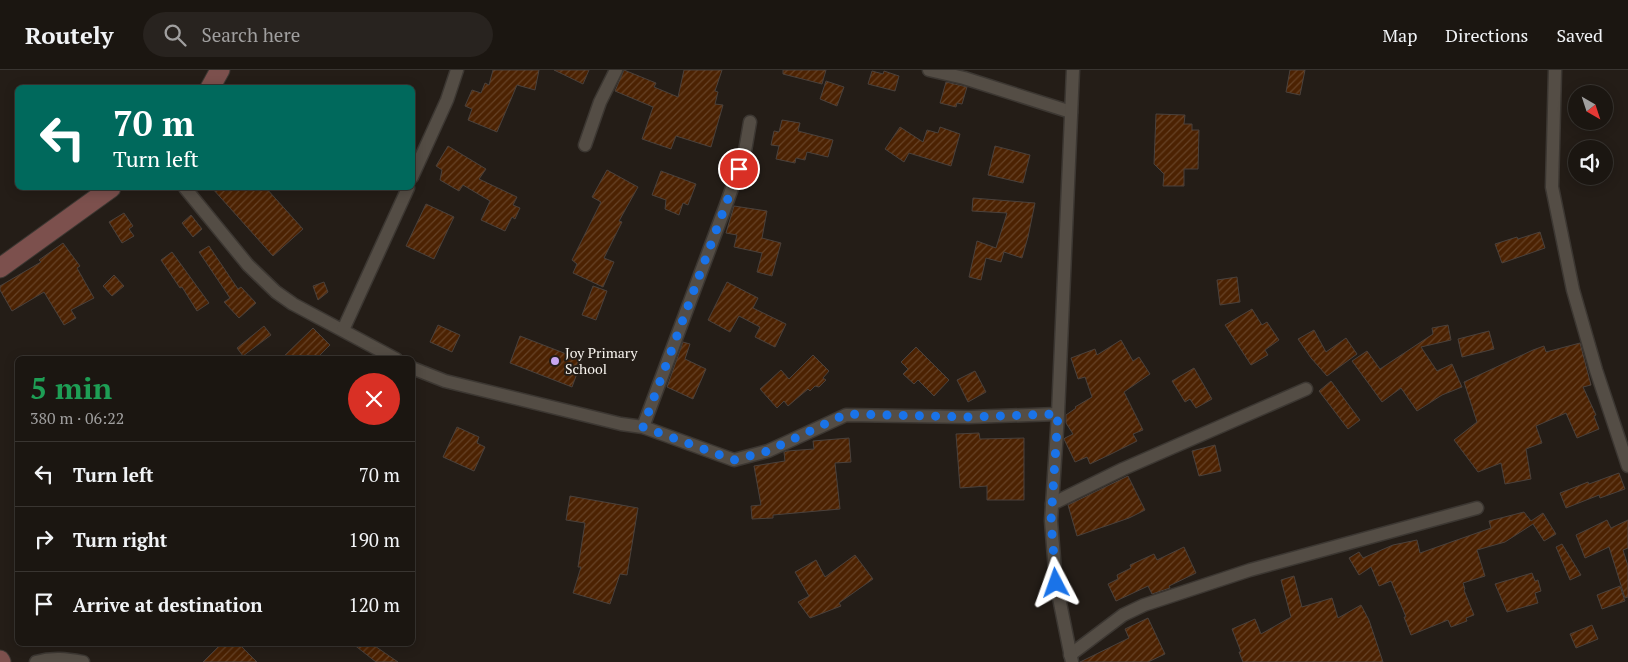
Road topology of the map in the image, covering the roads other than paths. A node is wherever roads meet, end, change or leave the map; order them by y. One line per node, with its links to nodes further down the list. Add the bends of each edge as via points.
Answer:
1 (220, 70): 7 (street)
2 (457, 70): 11 (street)
3 (616, 70): 10 (street, via 600,102)
4 (929, 70): 8 (street)
5 (1073, 70): 8 (street)
6 (1555, 70): 22 (street, via 1552,187 1573,290)
7 (212, 85)
8 (1071, 112): 20 (street)
9 (750, 122): 21 (street, via 745,151)
10 (585, 145)
11 (415, 170)
12 (108, 190): 15 (street)
13 (187, 190): 16 (street, via 248,266 276,292)
14 (407, 190): 16 (street)
15 (0, 268)
16 (343, 330): 17 (street)
17 (391, 356)
18 (415, 369): 21 (street, via 445,382)
19 (1306, 389): 23 (street, via 1122,469)
20 (1058, 414): 21 (street, via 969,417 846,414 768,451 734,460); 23 (street)
21 (643, 427)
22 (1628, 466)
23 (1052, 504): 25 (street, via 1056,583)
24 (1477, 508): 25 (street, via 1250,570 1144,605 1123,616)
25 (1071, 658)
26 (36, 662): 27 (street, via 48,658)
27 (83, 662)

